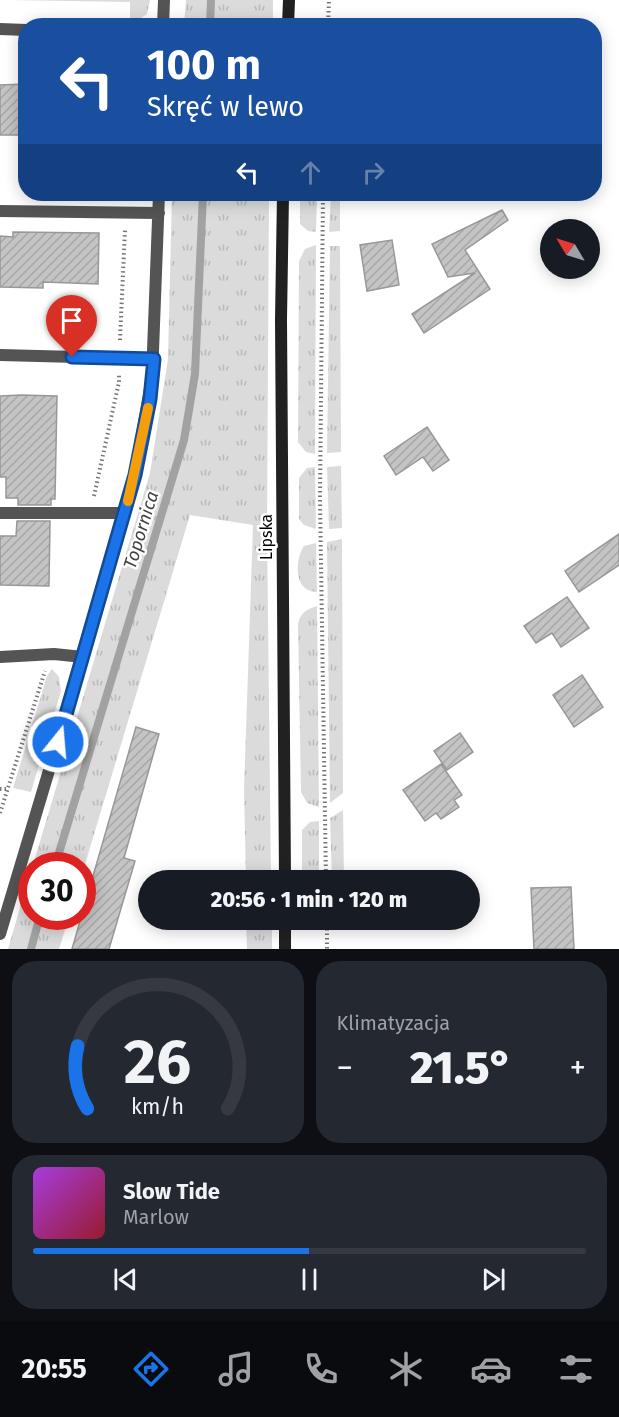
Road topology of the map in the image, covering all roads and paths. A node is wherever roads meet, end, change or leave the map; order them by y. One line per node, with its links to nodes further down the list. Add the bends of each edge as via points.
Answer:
1 (164, 0): 4 (street)
2 (289, 0): 5 (main road)
3 (329, 0): 6 (path)
4 (163, 18)
5 (288, 18)
6 (328, 18)
7 (0, 29): 8 (street)
8 (18, 30)
9 (159, 201): 13 (street)
10 (283, 201): 22 (main road, Lipska)
11 (323, 201): 23 (path, via 320,499)
12 (0, 211): 13 (street)
13 (159, 213): 15 (street)
14 (0, 355): 15 (street)
15 (154, 359): 17 (street, via 150,399)
16 (0, 513): 17 (street)
17 (124, 513): 19 (street)
18 (0, 657): 19 (street)
19 (83, 657): 26 (street)
20 (0, 789): 21 (path)
21 (8, 789)
22 (285, 870)
23 (326, 870)
24 (285, 930): 27 (main road)
25 (327, 930): 28 (path)
26 (0, 934)
27 (285, 949)
28 (327, 949)

